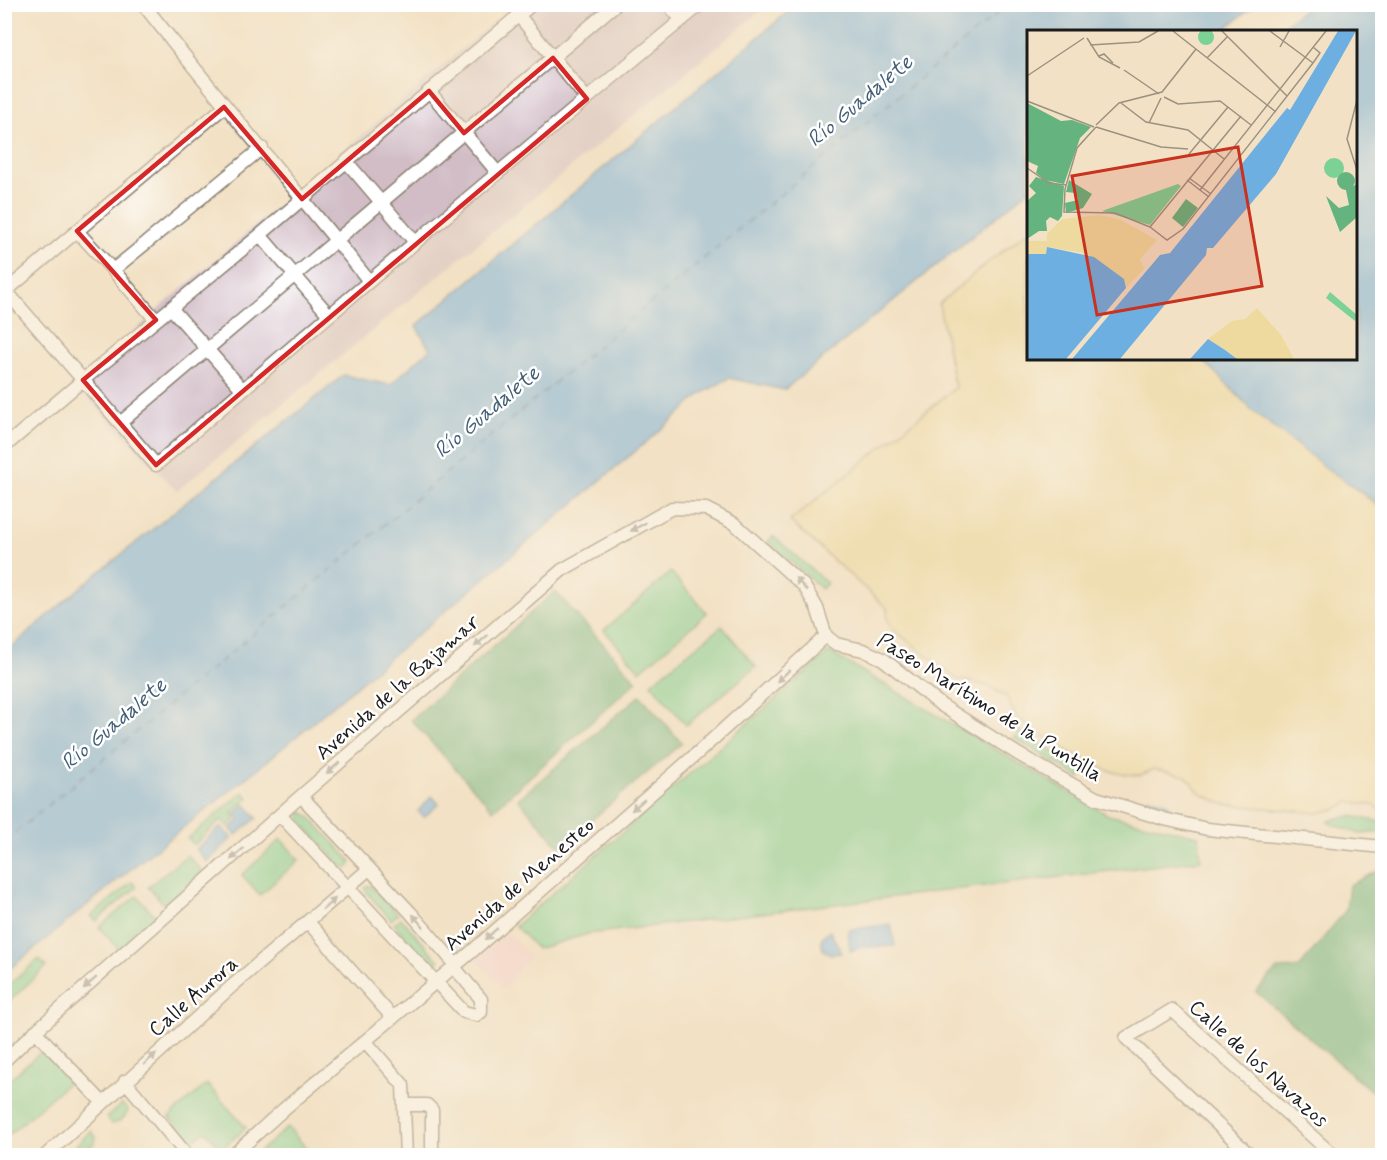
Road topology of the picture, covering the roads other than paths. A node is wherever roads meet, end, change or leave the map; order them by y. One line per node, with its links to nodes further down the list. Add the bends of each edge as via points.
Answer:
1 (142, 4): 11 (street)
2 (532, 4): 6 (street)
3 (616, 4): 8 (street)
4 (668, 4): 7 (street)
5 (701, 4): 7 (street)
6 (519, 16): 8 (street); 9 (street)
7 (682, 20): 10 (street)
8 (553, 58): 10 (street); 12 (street)
9 (429, 91): 12 (street); 14 (street)
10 (587, 99): 15 (street)
11 (224, 107): 13 (street); 18 (street)
12 (464, 133): 15 (street); 17 (street)
13 (262, 148): 16 (street); 22 (street)
14 (346, 161): 16 (street); 17 (street)
15 (497, 172): 21 (street)
16 (302, 199): 19 (street); 20 (street)
17 (382, 202): 20 (street); 21 (street)
18 (77, 231): 22 (street); 25 (street)
19 (260, 235): 23 (street); 26 (street)
20 (336, 240): 23 (street); 24 (street)
21 (415, 242): 24 (street)
22 (113, 270): 28 (street)
23 (294, 276): 27 (street); 29 (street)
24 (369, 281): 27 (street)
25 (5, 292): 30 (street)
26 (171, 308): 28 (street); 29 (street)
27 (329, 315): 31 (street)
28 (156, 321): 30 (street)
29 (207, 349): 31 (street); 32 (street)
30 (83, 380): 32 (street); 33 (street)
31 (242, 388): 32 (street, via 156,465)
32 (120, 423)
33 (4, 447)
34 (826, 636): 35 (street, Avenida de la Bajamar, one-way to 35, via 817,608 804,586 735,525 706,509 672,508 562,570); 37 (street, Paseo Marítimo de la Puntilla, via 836,644 883,659 941,705 1096,798 1208,829); 41 (street, Avenida de Menesteo, one-way to 41)
35 (302, 796): 36 (street, Avenida de la Bajamar); 38 (street)
36 (281, 816): 39 (street); 44 (street, Avenida de la Bajamar, one-way to 44)
37 (1383, 847)
38 (369, 869): 39 (street, Calle Aurora); 41 (street, one-way to 38)
39 (348, 887): 40 (street, Calle Aurora, one-way to 39); 42 (street)
40 (308, 922): 43 (street); 47 (street, Calle Aurora, one-way to 40)
41 (455, 966): 42 (street, Avenida de Menesteo); 42 (street, via 478,993 481,1012 464,1012)
42 (436, 982): 43 (street, Avenida de Menesteo)
43 (393, 1018): 45 (street, Avenida de Menesteo)
44 (35, 1031): 46 (street, Avenida de la Bajamar); 48 (street)
45 (366, 1042): 49 (street, via 403,1086); 52 (street, Avenida de Menesteo)
46 (4, 1061)
47 (125, 1081): 48 (street, Calle Aurora); 51 (street)
48 (103, 1103): 50 (street, Calle Aurora)
49 (405, 1105): 53 (street); 54 (street, via 427,1105 432,1110)
50 (45, 1155)
51 (188, 1155)
52 (232, 1155)
53 (406, 1155)
54 (432, 1155)
55 (1251, 1155): 56 (street, Calle de los Navazos, via 1126,1038 1172,1010)
56 (1334, 1155)

